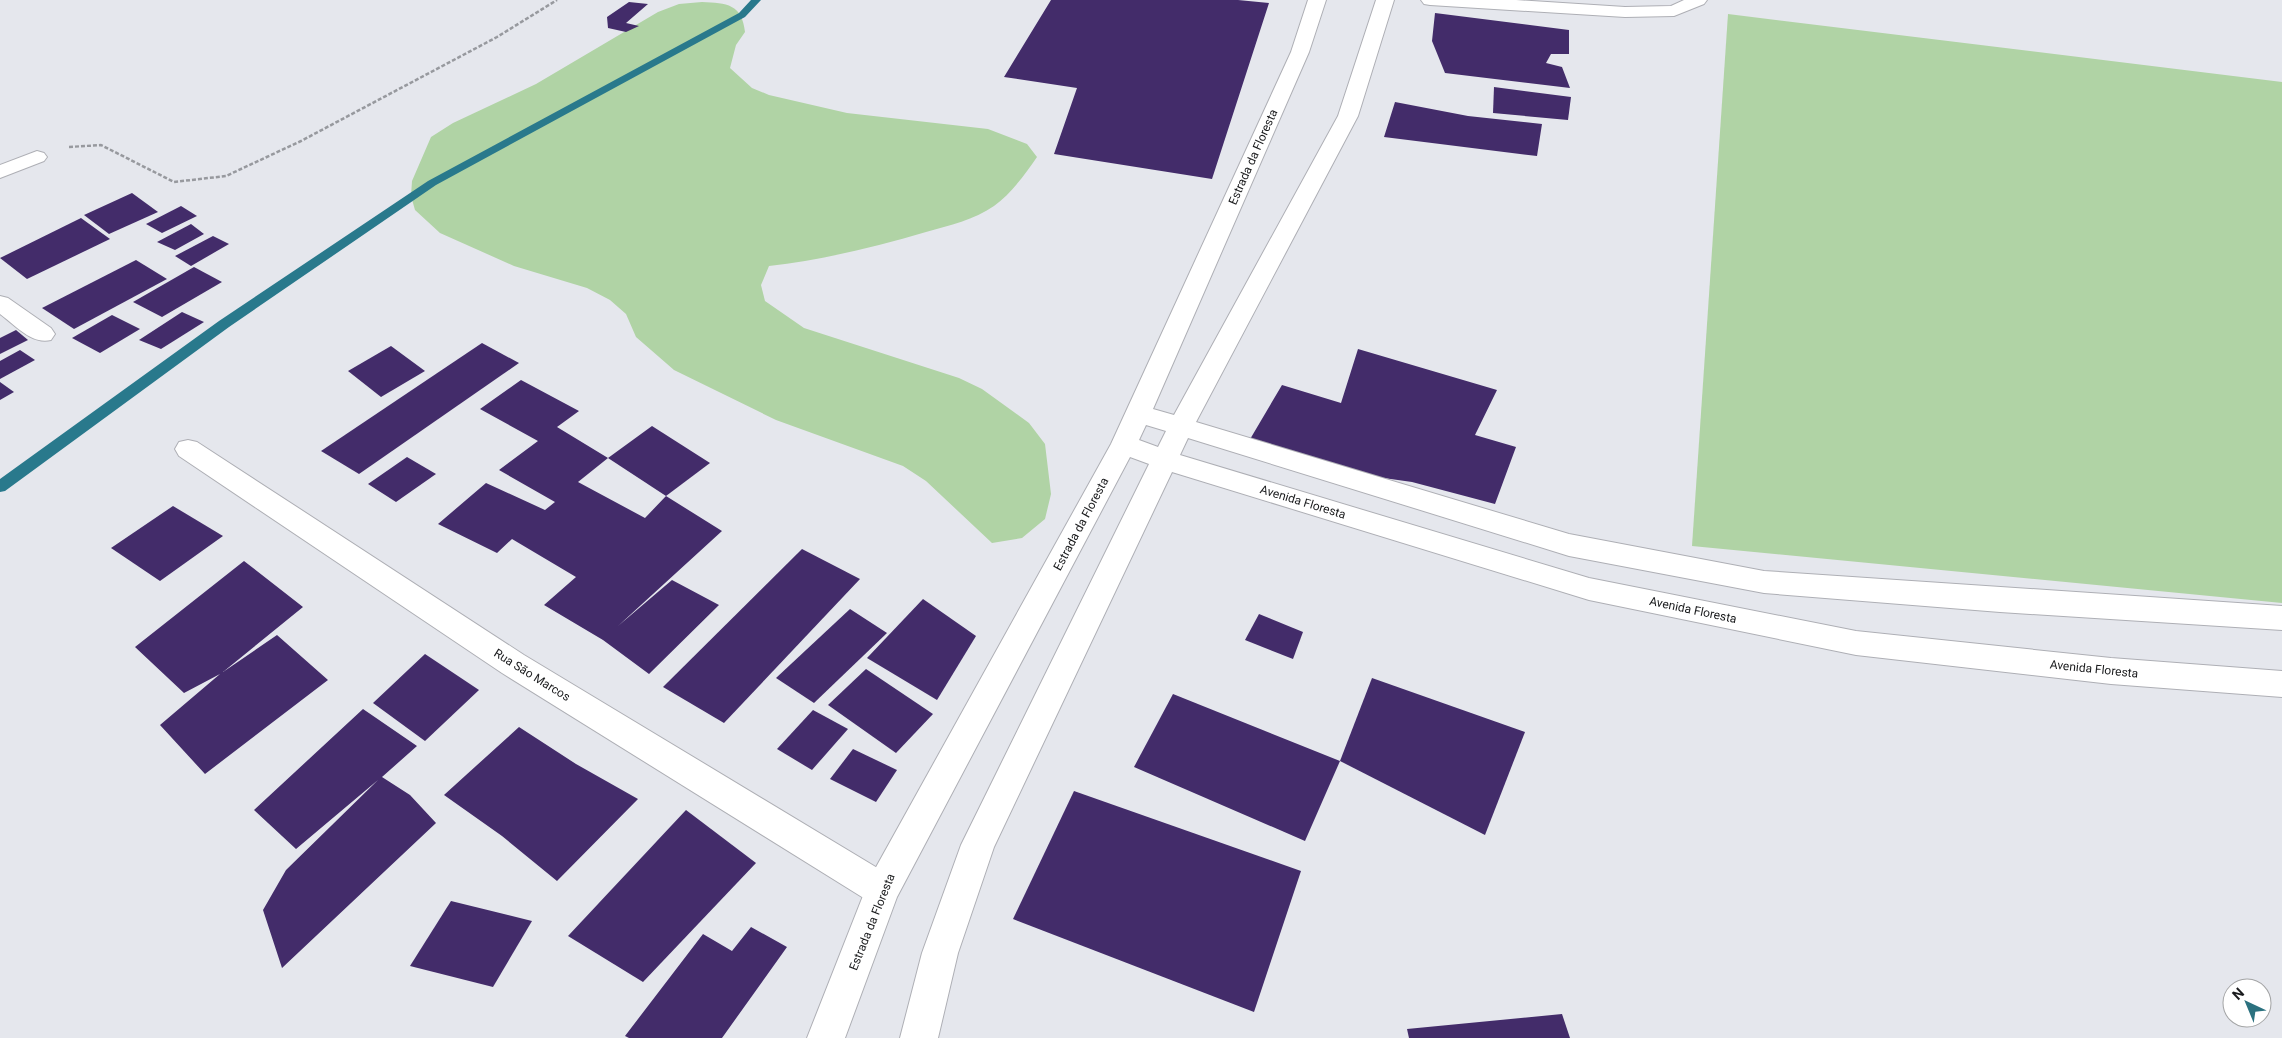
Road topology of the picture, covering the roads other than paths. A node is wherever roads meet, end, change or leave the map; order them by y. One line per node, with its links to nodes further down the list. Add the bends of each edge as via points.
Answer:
1 (1317, 0): 9 (street, Estrada da Floresta, via 1300,52)
2 (1385, 0): 10 (street, via 1348,116)
3 (1430, 0): 4 (street, via 1625,12 1674,11)
4 (1698, 0)
5 (37, 156): 6 (street)
6 (0, 172)
7 (0, 303): 8 (street)
8 (43, 334)
9 (1137, 413): 10 (street); 11 (street, Estrada da Floresta)
10 (1181, 426): 13 (street); 14 (street, via 1569,545 1764,582)
11 (1124, 444): 13 (street, Avenida Floresta); 16 (street, Estrada da Floresta)
12 (188, 449): 16 (street, Rua São Marcos, via 513,664)
13 (1165, 460): 15 (street, Avenida Floresta, via 1589,589 1856,644 2111,671); 18 (street, via 978,845 940,953)
14 (2282, 618)
15 (2282, 684)
16 (882, 890): 17 (street, Estrada da Floresta)
17 (826, 1038)
18 (919, 1038)

